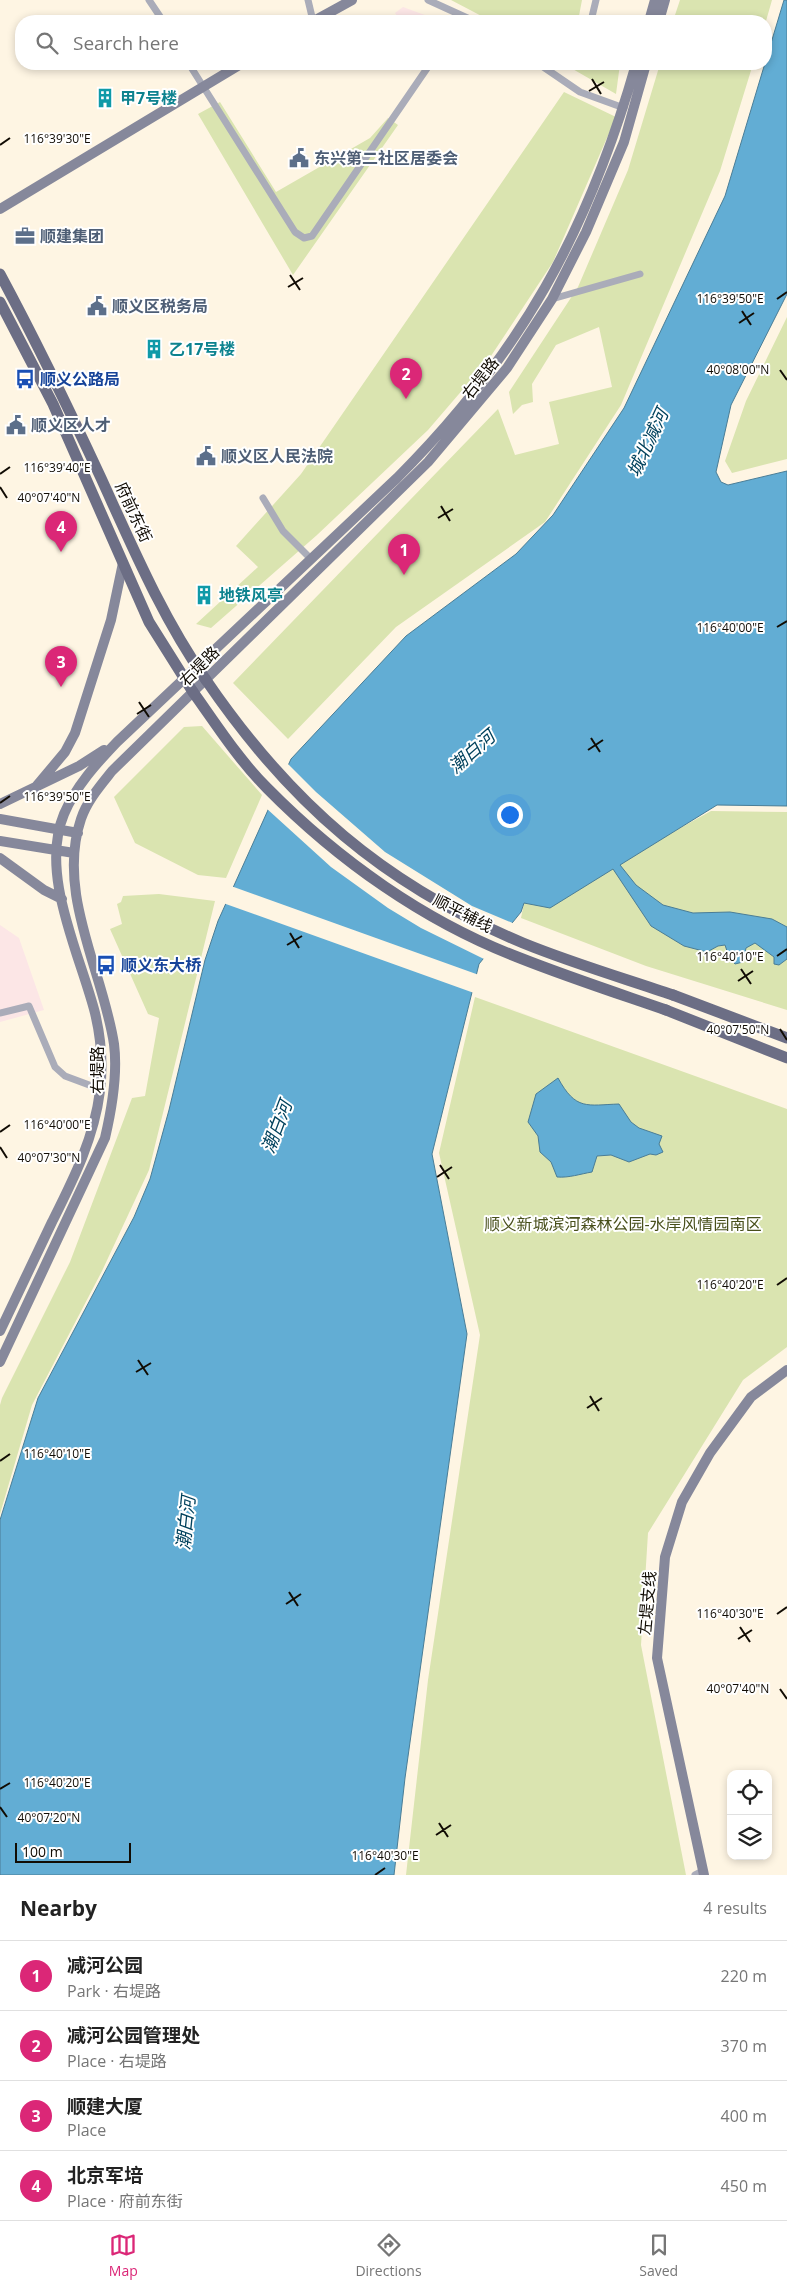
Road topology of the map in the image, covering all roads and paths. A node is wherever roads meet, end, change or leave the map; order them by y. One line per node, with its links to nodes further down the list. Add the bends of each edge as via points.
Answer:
1 (149, 0): 8 (street)
2 (308, 0): 9 (street)
3 (352, 0): 10 (main road)
4 (596, 0): 12 (street)
5 (655, 0): 13 (main road)
6 (665, 0): 14 (main road)
7 (433, 1): 11 (street)
8 (159, 15)
9 (312, 15)
10 (324, 15)
11 (462, 15)
12 (592, 15)
13 (651, 15)
14 (661, 15)
15 (193, 70): 21 (street)
16 (231, 70): 21 (main road)
17 (426, 70): 21 (street, via 312,236 304,238 295,232)
18 (548, 70): 22 (street, via 580,92)
19 (634, 70): 22 (main road, 右堤路)
20 (644, 70): 26 (main road, 右堤路, via 615,166)
21 (203, 87): 23 (main road)
22 (624, 108): 29 (main road, 右堤路, via 605,162 562,260 502,357 426,449)
23 (0, 209)
24 (0, 274): 31 (main road, 府前东街, via 44,356 150,582)
25 (640, 274): 26 (street)
26 (552, 299): 33 (main road, 右堤路, via 507,368 428,462)
27 (0, 302): 30 (main road, 府前东街, via 53,404)
28 (263, 498): 29 (street, via 283,532)
29 (311, 559): 31 (main road, 右堤路)
30 (123, 563): 32 (main road, 府前东街, via 149,622); 36 (main road, via 111,620 75,733 65,752)
31 (197, 668): 32 (main road, 右堤路); 33 (main road, 府前东街)
32 (184, 678): 34 (main road, 府前东街); 35 (main road, 右堤路)
33 (206, 680): 34 (main road, 右堤路); 47 (main road, 顺平辅线, bridge, via 246,736 306,803 353,846 403,880 483,925 524,943)
34 (193, 692): 40 (main road, 右堤路, via 112,771 93,795); 48 (main road, 顺平辅线, bridge, via 266,788 335,850 425,913 518,958 666,1010)
35 (117, 742): 36 (main road, via 79,766); 39 (main road, 右堤路, via 91,769 64,814)
36 (34, 788): 37 (main road)
37 (0, 804)
38 (0, 819): 39 (main road)
39 (59, 830): 40 (main road); 42 (main road, 右堤路)
40 (78, 833): 43 (main road, 右堤路)
41 (0, 841): 42 (main road)
42 (57, 852): 43 (main road); 45 (main road, 右堤路)
43 (74, 853): 51 (main road, 右堤路, via 72,873 114,1046 112,1108 105,1138)
44 (0, 858): 45 (main road)
45 (62, 899): 49 (main road, 右堤路, via 95,1015 101,1055)
46 (0, 1013): 49 (street, via 29,1006 55,1067 65,1076)
47 (787, 1038)
48 (787, 1058)
49 (100, 1089): 50 (main road, 右堤路, via 97,1115 86,1147)
50 (0, 1331)
51 (0, 1362)
52 (787, 1370): 53 (main road, 左堤支线, via 751,1397 710,1453 682,1502 666,1557 657,1658)
53 (701, 1874)

